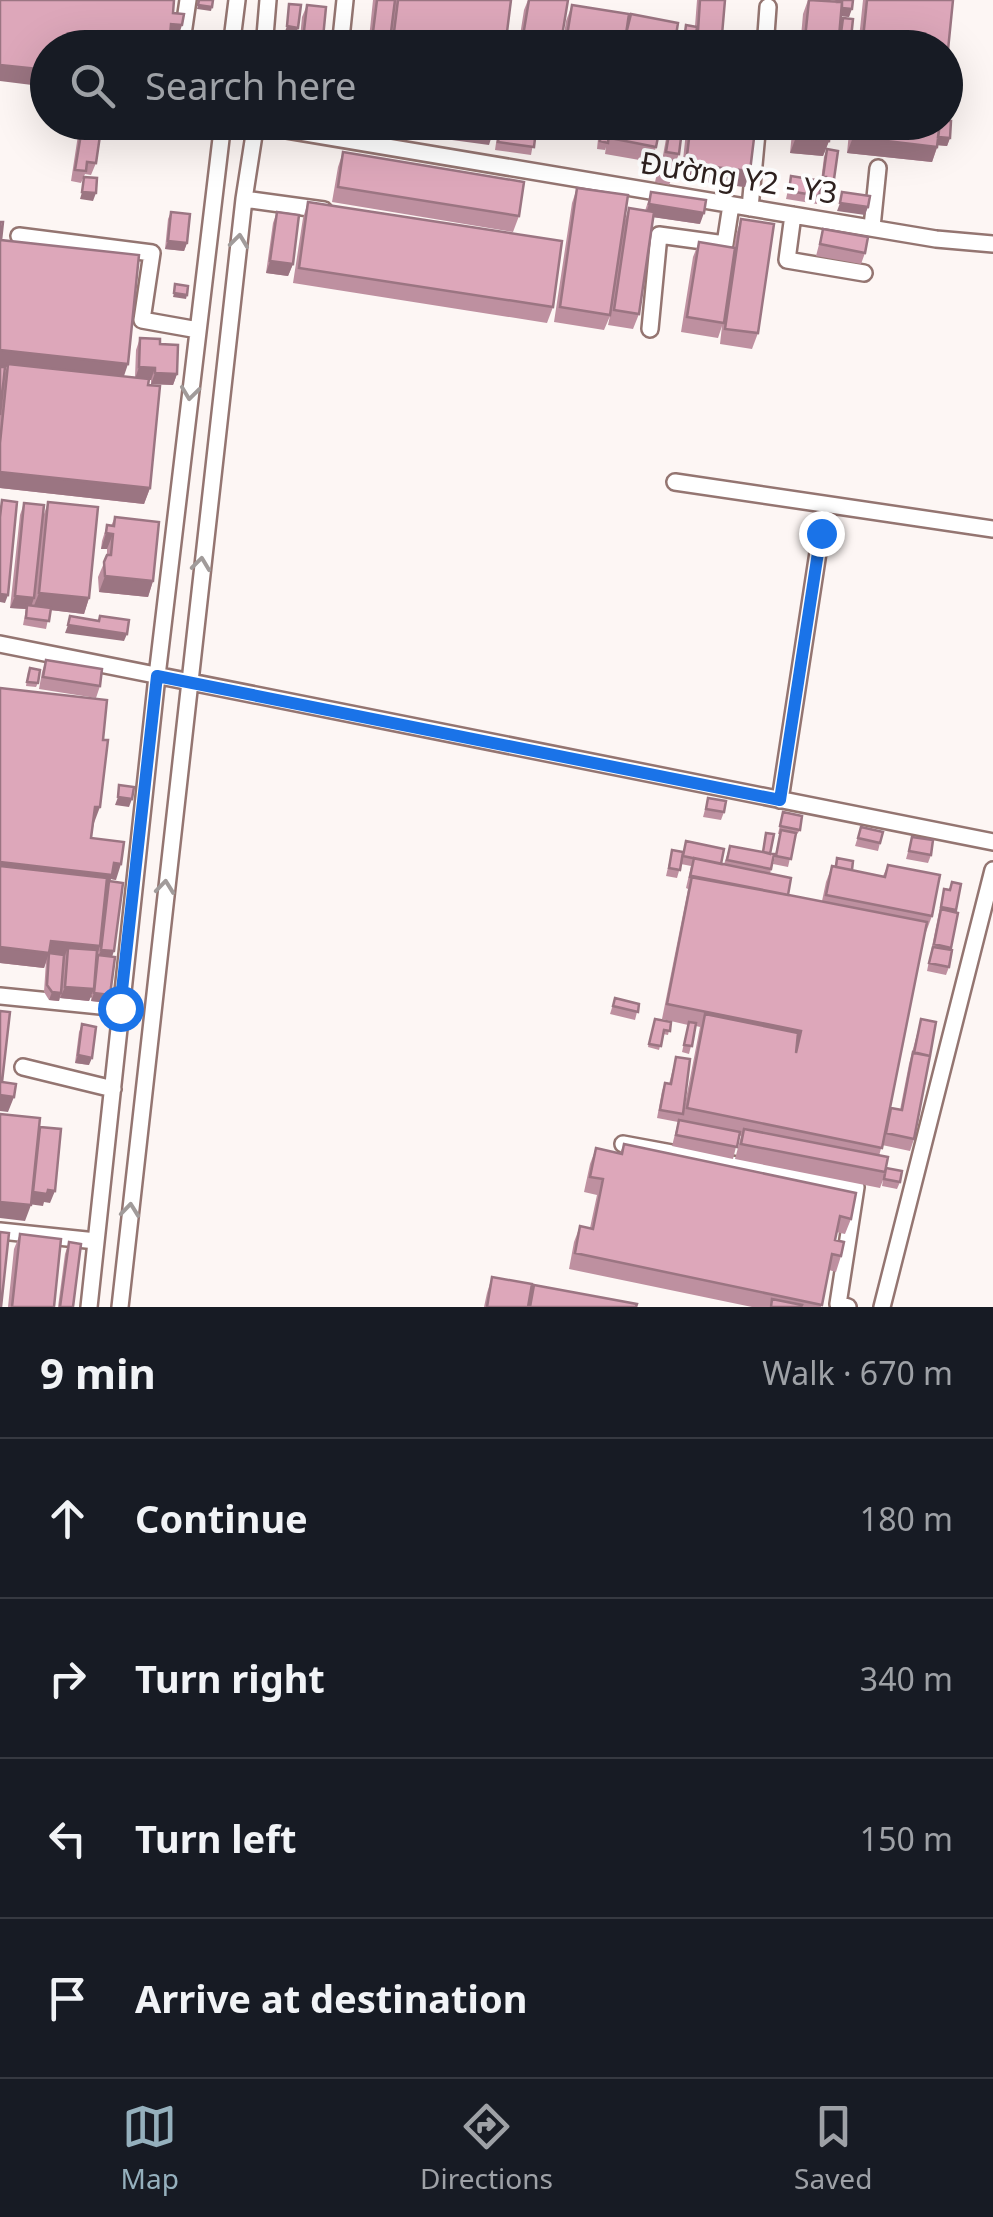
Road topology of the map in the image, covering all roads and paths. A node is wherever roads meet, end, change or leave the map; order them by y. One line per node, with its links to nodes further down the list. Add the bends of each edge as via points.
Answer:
1 (188, 0): 6 (street)
2 (237, 0): 7 (street)
3 (268, 0): 8 (street)
4 (345, 0): 9 (street)
5 (768, 8): 10 (street)
6 (184, 30)
7 (233, 30)
8 (266, 30)
9 (342, 30)
10 (766, 30)
11 (220, 140): 26 (street)
12 (249, 140): 16 (street)
13 (385, 140): 17 (street, Đường Y2 - Y3)
14 (756, 140): 18 (street)
15 (878, 168): 21 (street)
16 (244, 199): 19 (street); 32 (street, one-way to 16)
17 (731, 204): 18 (street, Đường Y2 - Y3); 25 (street, via 725,244 660,235)
18 (750, 208): 20 (street, Đường Y2 - Y3)
19 (340, 212)
20 (794, 215): 21 (street, Đường Y2 - Y3); 24 (street, via 787,260)
21 (872, 226): 23 (street, Đường Y2 - Y3)
22 (20, 236): 26 (street, via 152,253 142,320)
23 (993, 244)
24 (864, 273)
25 (650, 329)
26 (198, 330): 31 (street, one-way to 31)
27 (675, 482): 28 (street)
28 (993, 528)
29 (821, 533): 33 (street)
30 (0, 644): 31 (street)
31 (157, 676): 32 (street); 37 (street)
32 (188, 681): 33 (street); 44 (street, one-way to 32)
33 (780, 800): 34 (street)
34 (993, 842)
35 (993, 870): 46 (street)
36 (0, 996): 37 (street)
37 (120, 1008): 39 (street)
38 (23, 1068): 39 (street)
39 (113, 1089): 42 (street)
40 (623, 1144): 45 (street, via 856,1188 838,1304)
41 (0, 1230): 42 (street)
42 (96, 1240): 43 (street)
43 (89, 1307)
44 (120, 1307)
45 (848, 1307)
46 (882, 1307)

